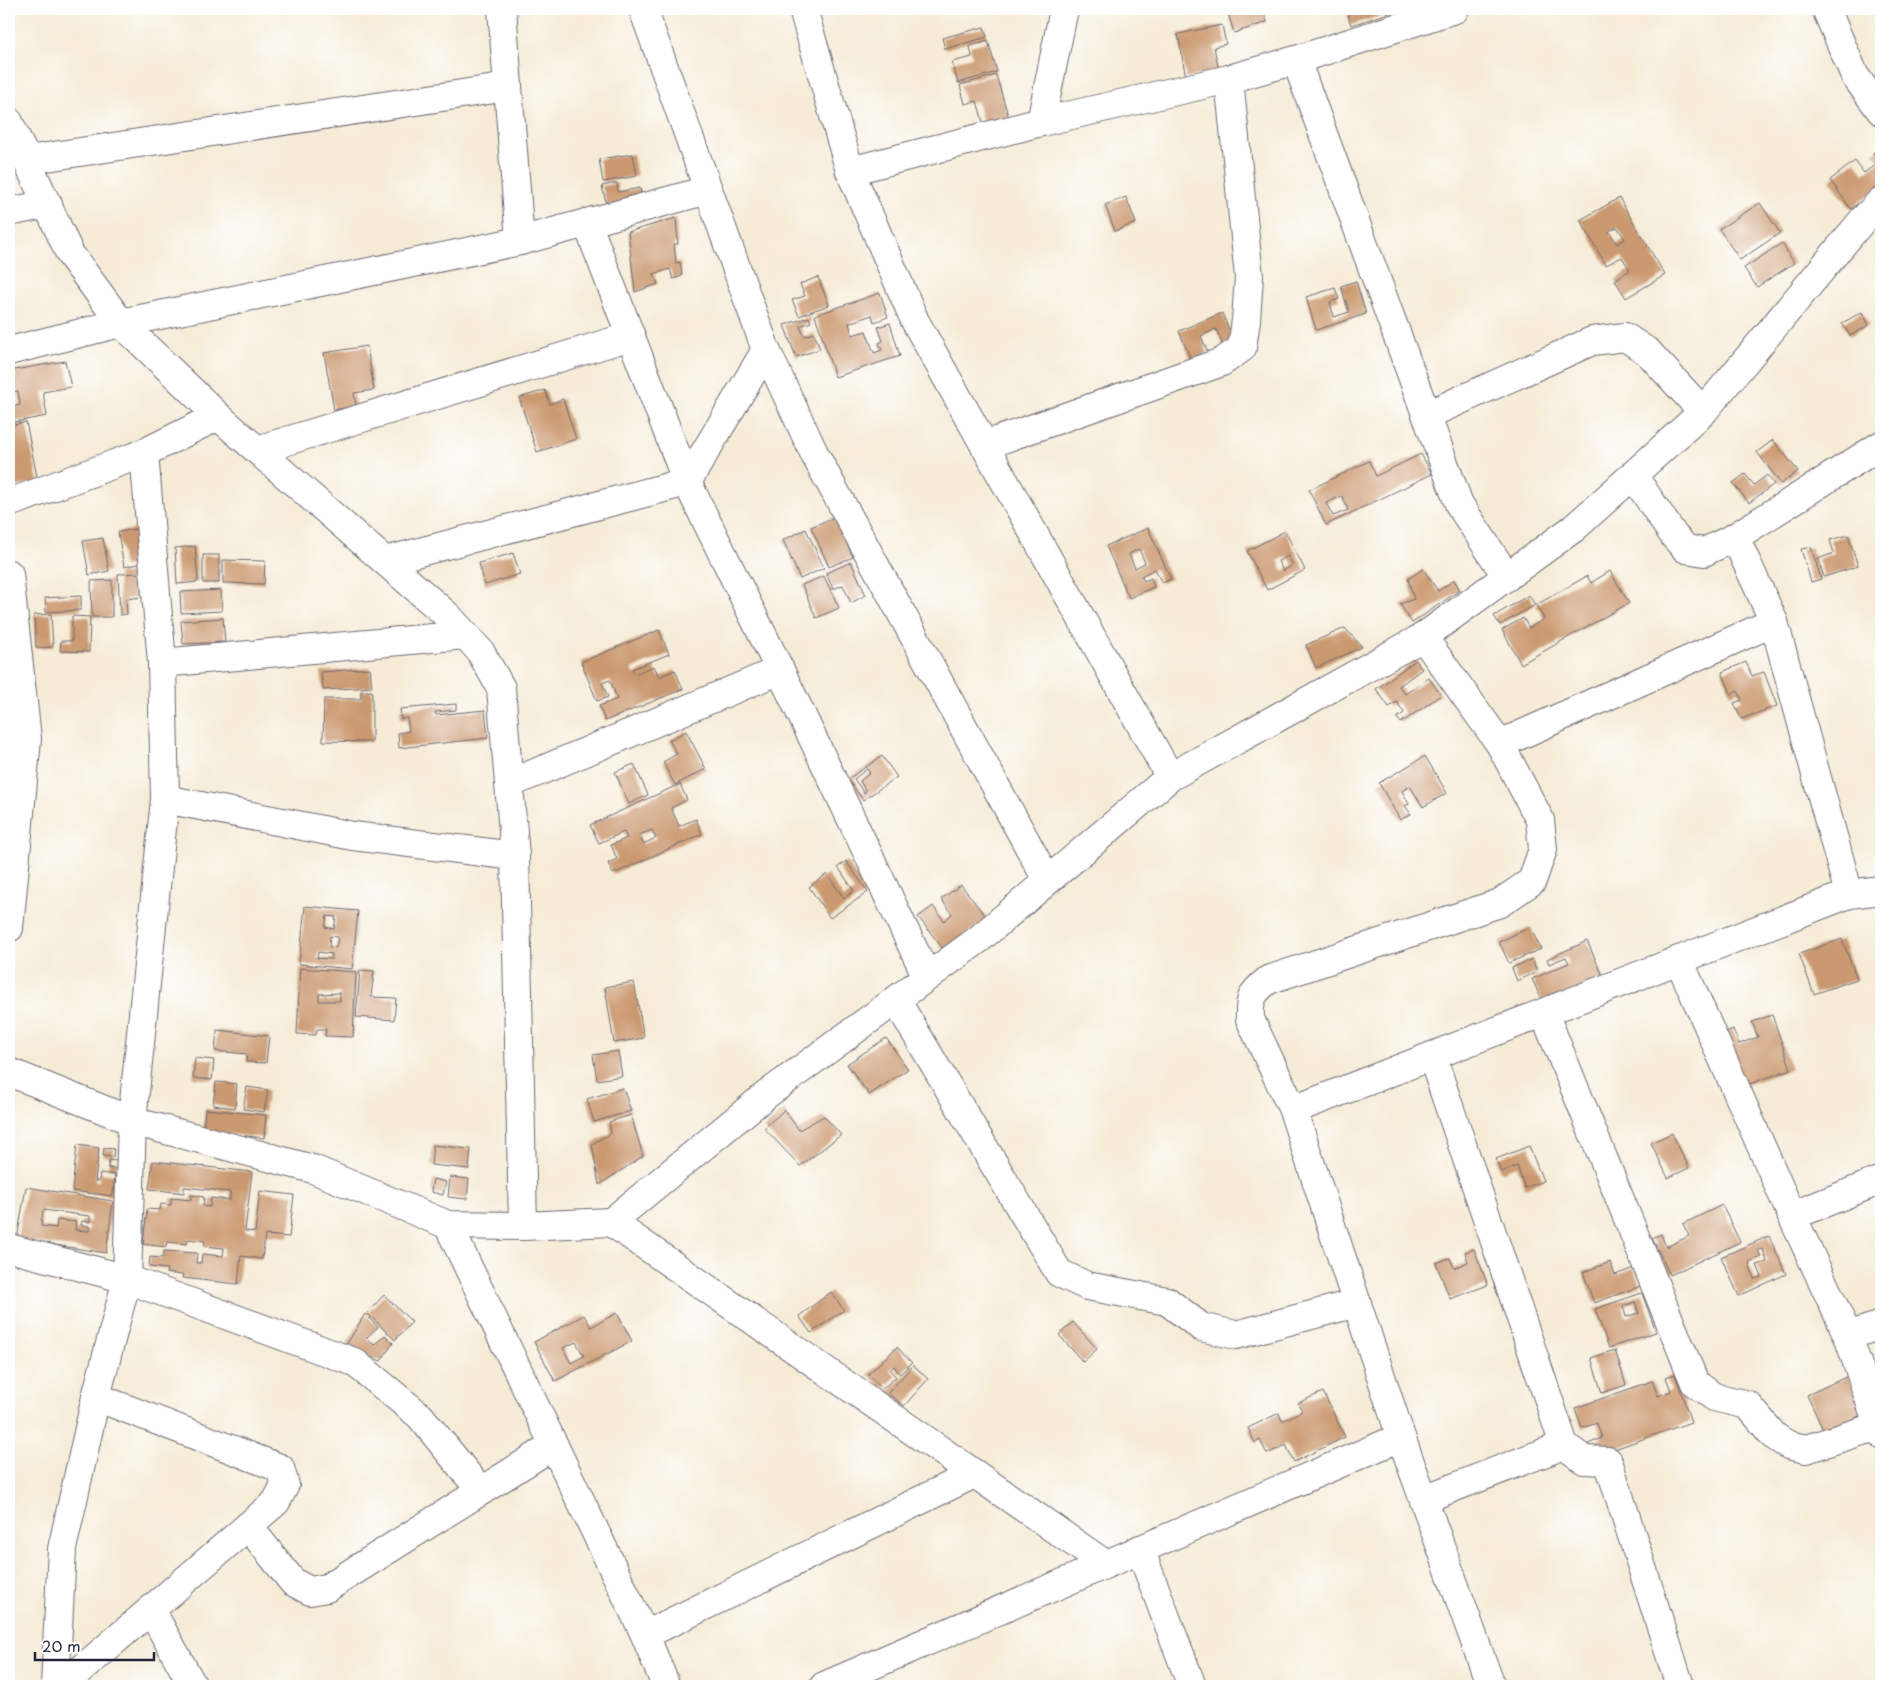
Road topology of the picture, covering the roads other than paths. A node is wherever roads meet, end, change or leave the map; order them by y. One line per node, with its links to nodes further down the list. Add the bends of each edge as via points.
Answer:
1 (502, 9): 9 (street)
2 (643, 9): 15 (street)
3 (803, 9): 14 (street)
4 (1064, 9): 12 (street)
5 (1455, 9): 7 (street)
6 (1826, 9): 10 (street, via 1855,76)
7 (1296, 60): 8 (street); 26 (street)
8 (1229, 79): 12 (street); 28 (street, via 1249,277 1242,348 1222,362)
9 (508, 87): 13 (street); 20 (street)
10 (1881, 111)
11 (9, 122): 13 (street)
12 (1040, 122): 14 (street)
13 (27, 160): 17 (street)
14 (850, 171): 28 (street, via 915,321)
15 (708, 190): 19 (street); 23 (street)
16 (1881, 201): 25 (street)
17 (48, 204): 18 (street); 21 (street, via 70,254)
18 (9, 212)
19 (587, 223): 20 (street); 22 (street)
20 (520, 241): 21 (street)
21 (121, 323): 24 (street); 27 (street)
22 (630, 336): 30 (street); 33 (street)
23 (766, 350): 33 (street); 50 (street, via 815,455)
24 (9, 351)
25 (1703, 412): 26 (street, via 1648,352 1625,337 1592,341); 32 (street)
26 (1427, 415): 38 (street, via 1459,504)
27 (218, 416): 30 (street); 31 (street)
28 (985, 444): 46 (street)
29 (1881, 445): 35 (street)
30 (257, 450): 36 (street)
31 (144, 453): 34 (street); 42 (street)
32 (1633, 475): 35 (street, via 1686,549 1704,552); 38 (street, via 1574,528)
33 (686, 482): 36 (street); 43 (street)
34 (9, 503)
35 (1735, 537): 39 (street)
36 (385, 561): 40 (street)
37 (9, 574): 44 (street)
38 (1506, 577): 41 (street)
39 (1774, 622): 45 (street); 52 (street)
40 (465, 635): 42 (street); 47 (street, via 480,650 501,688)
41 (1423, 637): 45 (street); 46 (street)
42 (162, 664): 48 (street)
43 (780, 670): 47 (street); 55 (street)
44 (18, 736): 53 (street)
45 (1500, 744): 60 (street, via 1540,820 1543,849 1532,881 1500,903 1268,980 1254,992 1250,1019)
46 (1170, 777): 50 (street)
47 (509, 784): 49 (street)
48 (165, 799): 49 (street, via 353,836); 61 (street)
49 (515, 856): 66 (street)
50 (1047, 880): 55 (street, via 978,939)
51 (1881, 890): 52 (street)
52 (1849, 894): 54 (street)
53 (9, 928)
54 (1679, 960): 57 (street); 63 (street)
55 (927, 977): 56 (street)
56 (896, 1000): 64 (street, via 766,1095); 69 (street, via 1059,1273 1087,1286 1167,1301 1200,1327 1236,1335)
57 (1544, 1013): 58 (street); 73 (street, via 1695,1383 1714,1397 1748,1405 1774,1436 1788,1445 1806,1449)
58 (1432, 1056): 60 (street); 76 (street)
59 (9, 1072): 61 (street)
60 (1293, 1110): 69 (street)
61 (132, 1121): 65 (street, via 313,1169); 68 (street)
62 (1881, 1180): 63 (street)
63 (1792, 1216): 71 (street)
64 (611, 1222): 66 (street); 77 (street)
65 (448, 1225): 66 (street); 75 (street)
66 (523, 1226)
67 (9, 1248): 68 (street)
68 (127, 1279): 72 (street); 78 (street, via 354,1362 420,1416)
69 (1356, 1303): 74 (street)
70 (1881, 1325): 71 (street)
71 (1848, 1336): 73 (street)
72 (96, 1397): 80 (street, via 280,1468 285,1485 276,1502); 85 (street, via 62,1549)
73 (1880, 1430)
74 (1401, 1436): 79 (street); 81 (street)
75 (554, 1445): 78 (street); 84 (street)
76 (1564, 1445): 79 (street); 92 (street, via 1584,1460 1608,1461)
77 (974, 1474): 82 (street); 84 (street)
78 (481, 1491): 80 (street, via 327,1588 310,1591 294,1582)
79 (1424, 1499): 91 (street)
80 (248, 1526): 83 (street)
81 (1140, 1549): 82 (street); 90 (street)
82 (1105, 1564): 89 (street)
83 (151, 1610): 86 (street); 87 (street)
84 (645, 1635): 88 (street)
85 (55, 1686)
86 (62, 1686)
87 (193, 1686)
88 (666, 1686)
89 (824, 1686)
90 (1192, 1686)
91 (1491, 1686)
92 (1680, 1686)

